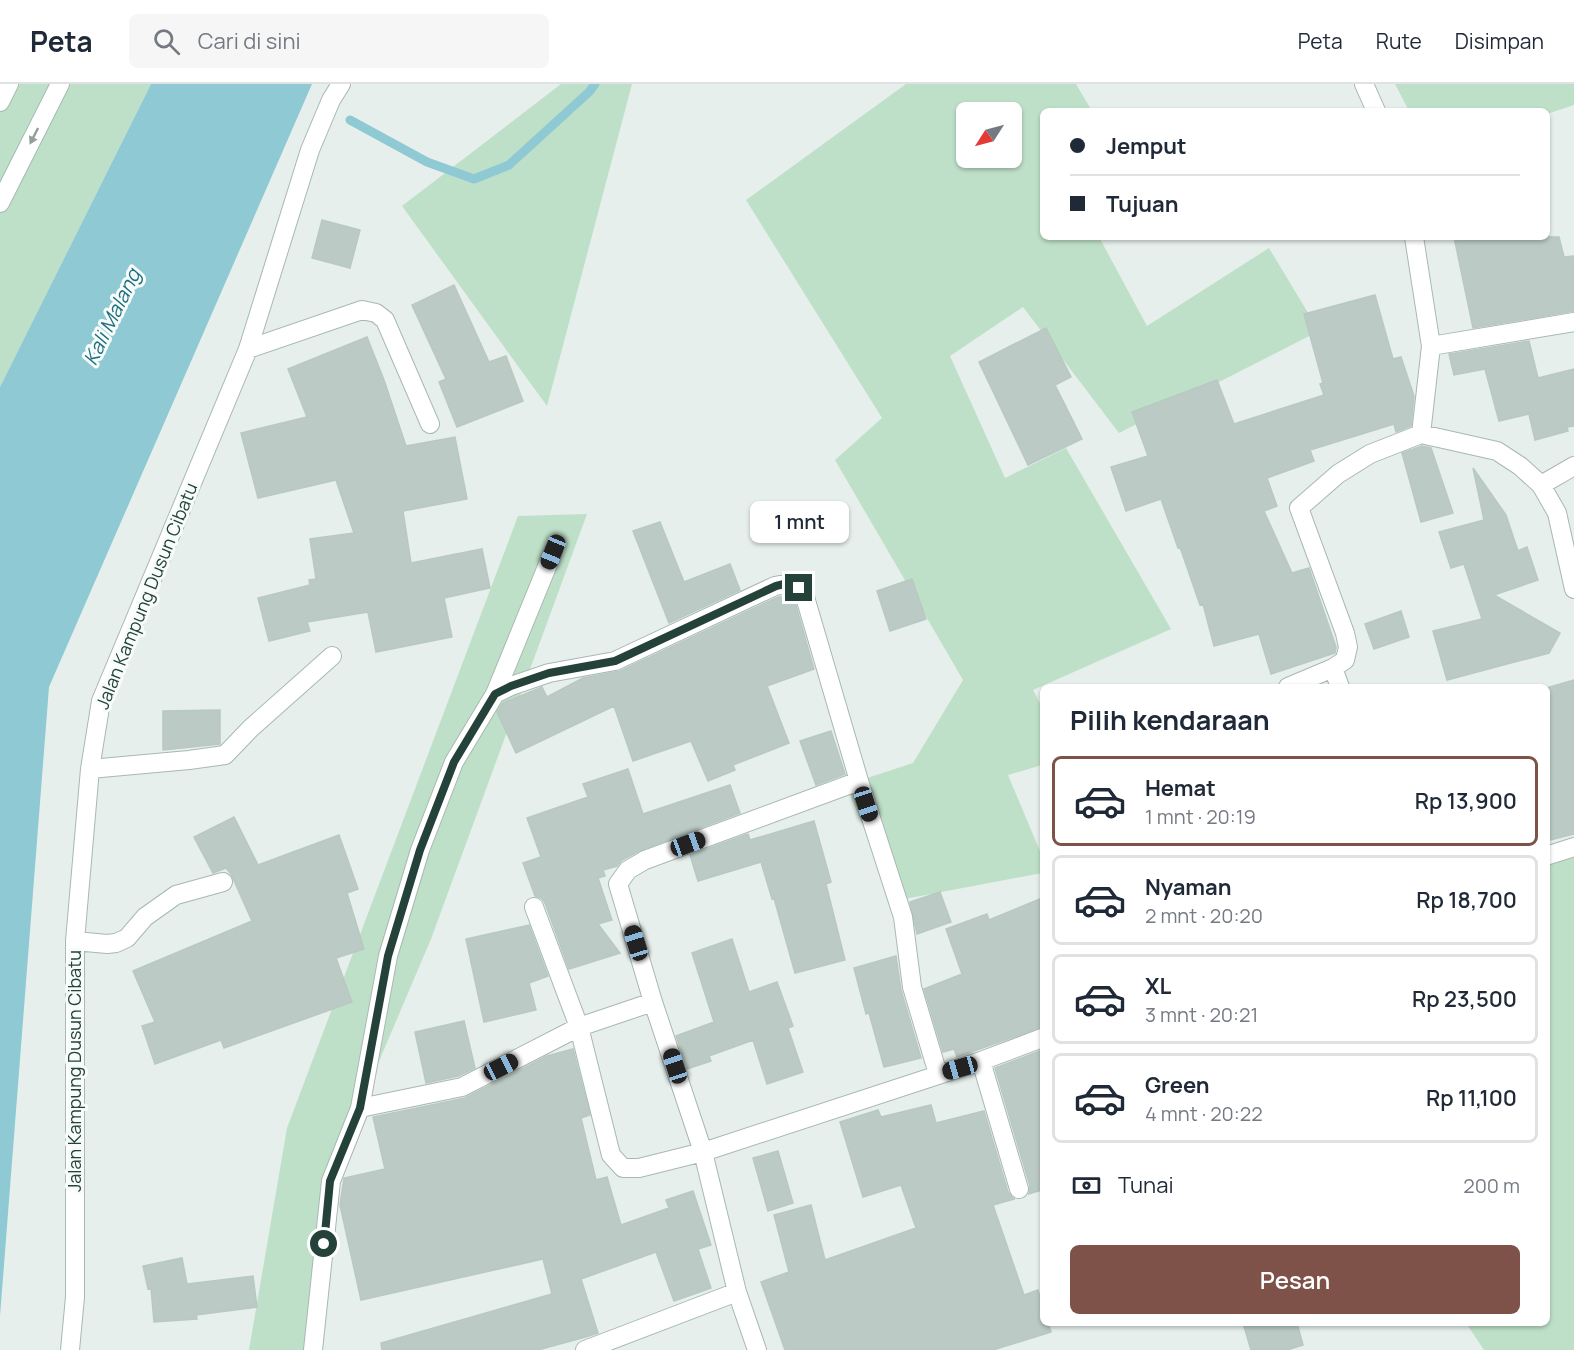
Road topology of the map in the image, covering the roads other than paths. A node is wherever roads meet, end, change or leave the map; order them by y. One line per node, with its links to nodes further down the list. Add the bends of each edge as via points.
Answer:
1 (9, 84): 5 (street)
2 (60, 84): 7 (street, one-way to 7)
3 (341, 84): 11 (street, Jalan Kampung Dusun Cibatu, via 310,150)
4 (1370, 86): 6 (street)
5 (0, 102)
6 (1375, 108)
7 (0, 203)
8 (1414, 240): 10 (street)
9 (1574, 322): 10 (street)
10 (1431, 346): 13 (street)
11 (248, 349): 12 (street, via 362,310 376,313 385,320); 23 (street, Jalan Kampung Dusun Cibatu, via 101,701)
12 (430, 424)
13 (1421, 434): 15 (street, via 1497,451); 19 (street, via 1370,454 1338,474 1299,508 1348,647 1345,660)
14 (1574, 466): 15 (street)
15 (1541, 485): 17 (street, via 1557,513)
16 (553, 552): 22 (street)
17 (1574, 589)
18 (332, 656): 23 (street, via 225,755)
19 (1333, 668): 20 (street); 21 (street)
20 (1295, 684)
21 (1339, 684)
22 (495, 694): 24 (street, via 549,673 615,661 788,583 799,588 805,597); 35 (street, via 454,762 420,850 388,956)
23 (90, 769): 29 (street, Jalan Kampung Dusun Cibatu)
24 (859, 781): 30 (street, via 645,860 628,870 618,884); 34 (street, via 903,917 912,987)
25 (1574, 847): 26 (street)
26 (1550, 855)
27 (223, 882): 29 (street, via 176,895 116,943)
28 (534, 907): 31 (street)
29 (75, 941): 39 (street, Jalan Kampung Dusun Cibatu, via 75,1297)
30 (653, 1002): 31 (street); 36 (street)
31 (579, 1027): 35 (street, via 462,1087); 36 (street, via 611,1155 623,1168 639,1168)
32 (1040, 1039): 33 (street)
33 (981, 1061): 34 (street); 37 (street)
34 (938, 1074): 36 (street)
35 (360, 1108): 40 (street, via 330,1181)
36 (703, 1152): 38 (street)
37 (1019, 1189)
38 (737, 1292): 41 (street); 42 (street)
39 (70, 1350)
40 (314, 1350)
41 (585, 1350)
42 (757, 1350)

